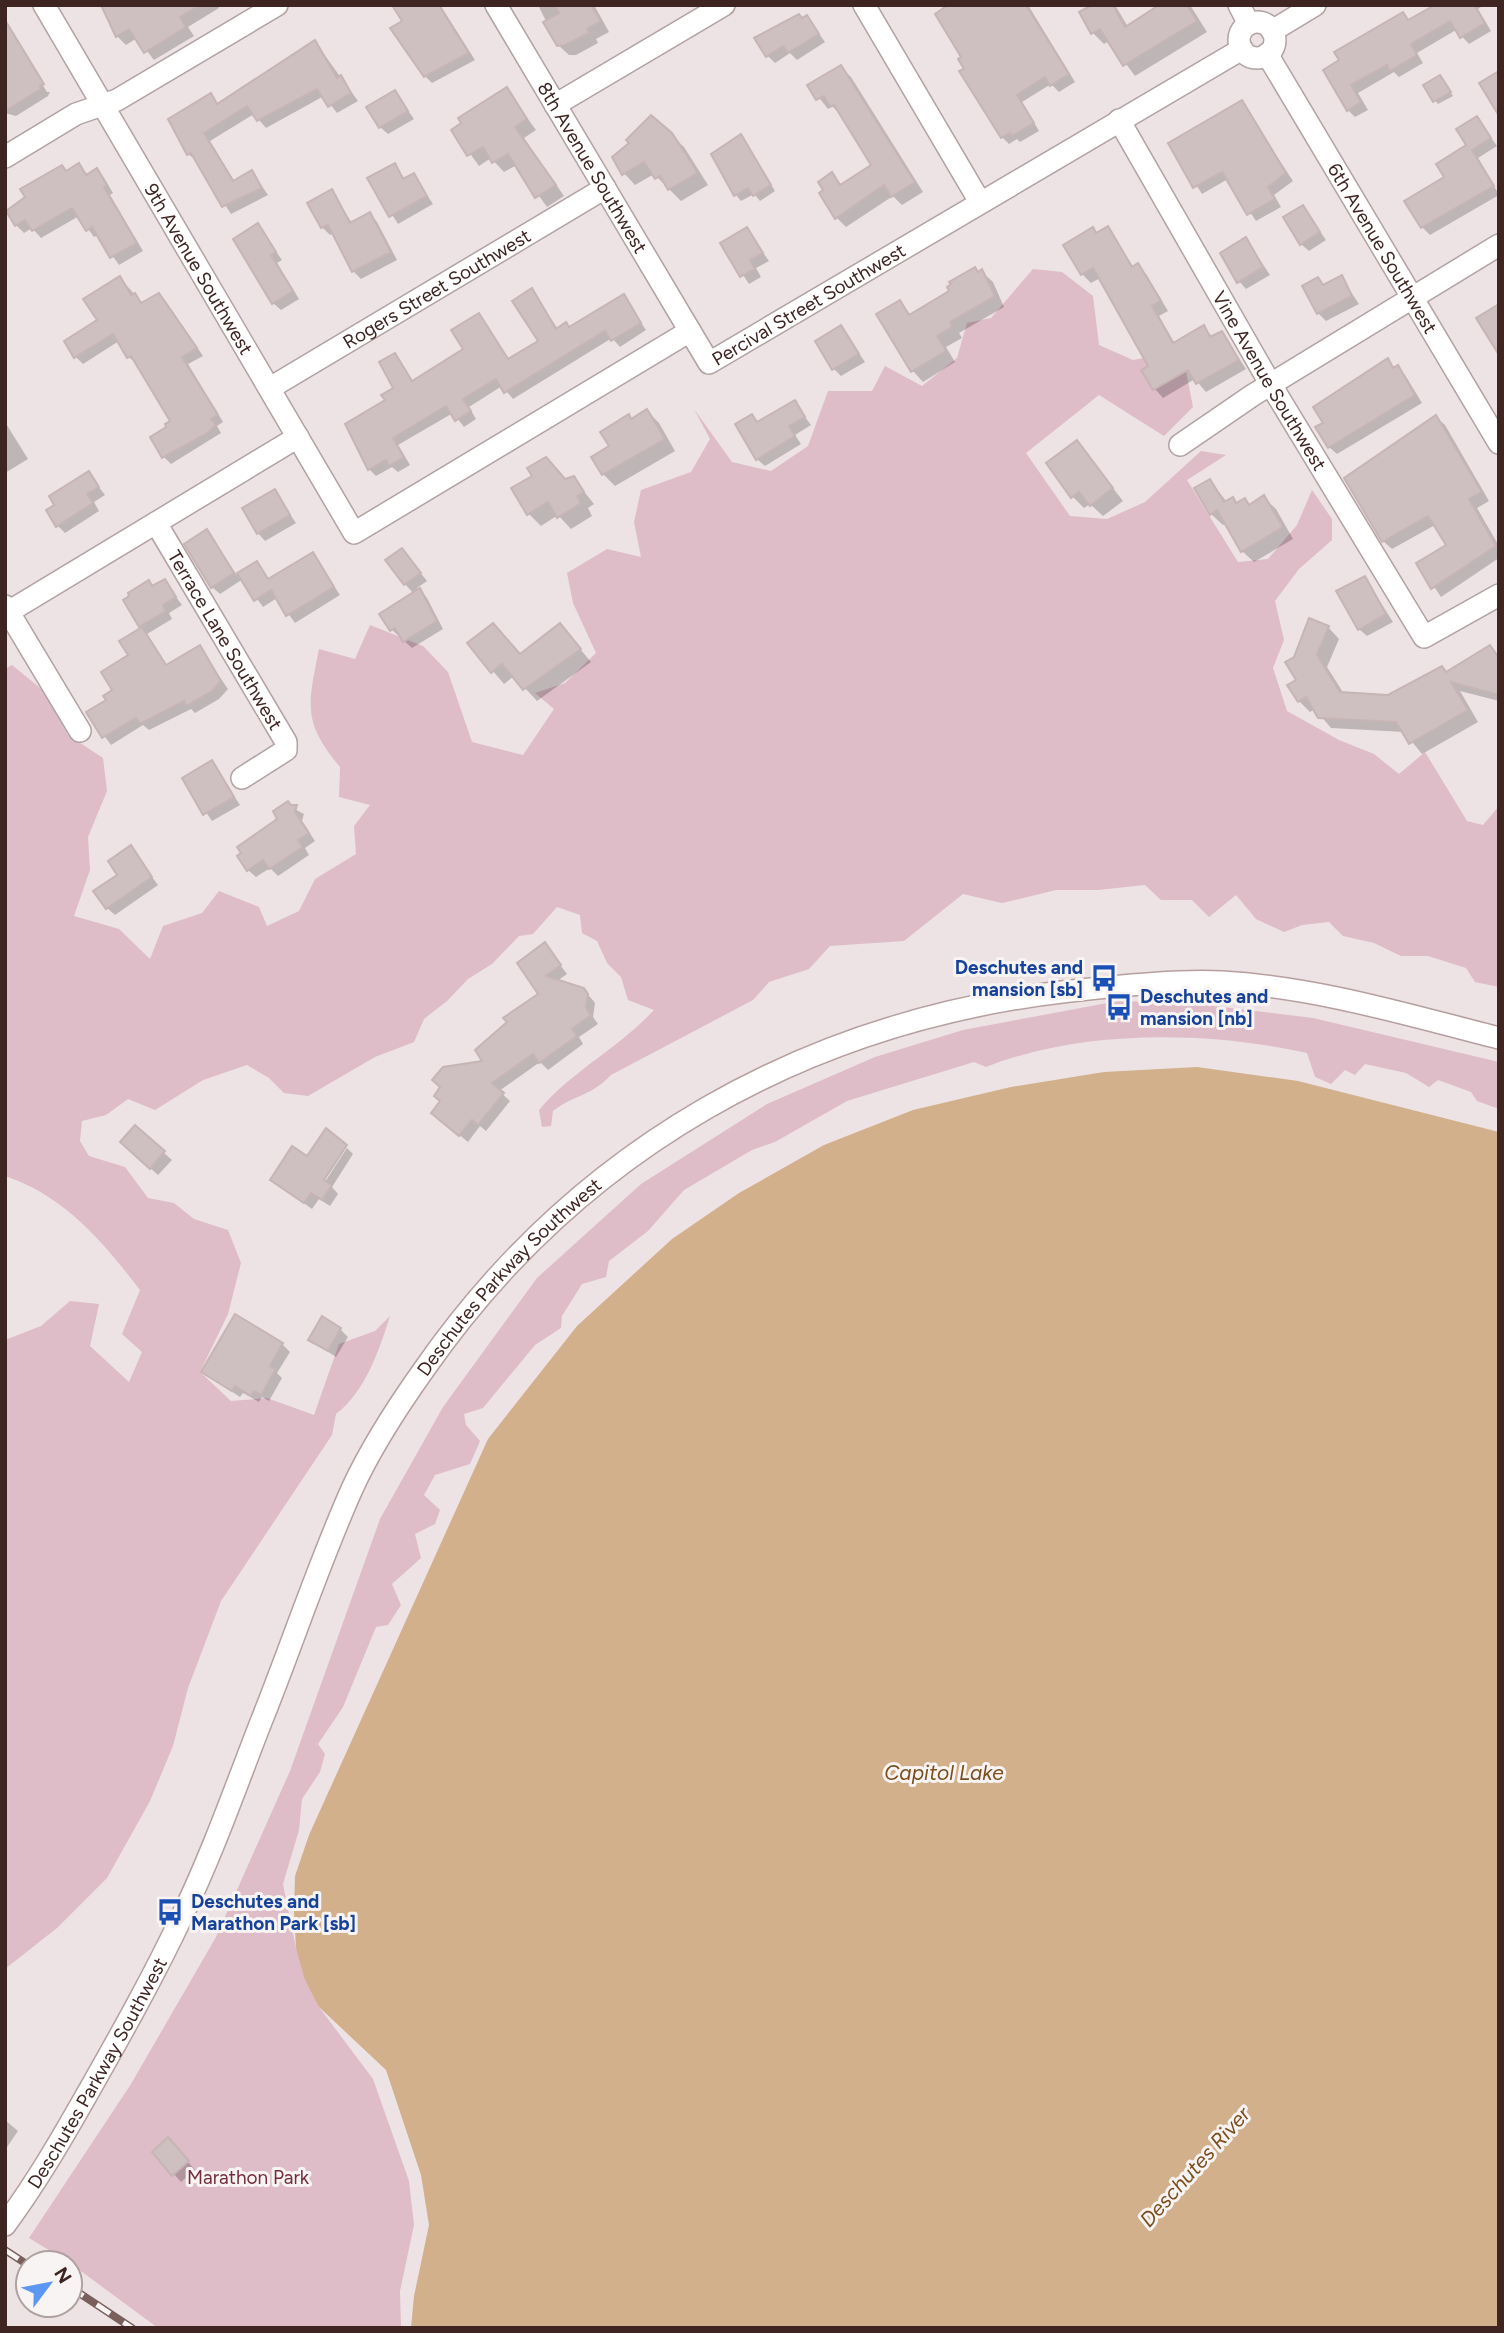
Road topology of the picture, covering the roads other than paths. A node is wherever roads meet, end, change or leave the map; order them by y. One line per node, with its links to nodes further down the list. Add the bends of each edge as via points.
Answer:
1 (44, 5): 12 (street, 9th Avenue Southwest)
2 (277, 5): 12 (street)
3 (496, 5): 11 (street, 8th Avenue Southwest)
4 (724, 5): 11 (street)
5 (864, 5): 16 (street)
6 (1315, 5): 8 (street)
7 (1244, 15): 8 (street); 9 (street)
8 (1272, 31): 10 (street, via 1274,43)
9 (1242, 49): 10 (street, via 1252,57); 13 (street, Percival Street Southwest)
10 (1267, 54): 18 (street, 6th Avenue Southwest)
11 (555, 104): 15 (street, 8th Avenue Southwest)
12 (103, 105): 14 (street, via 76,114); 21 (street, 9th Avenue Southwest)
13 (1119, 120): 16 (street, Percival Street Southwest); 20 (street, Vine Avenue Southwest)
14 (5, 157)
15 (605, 188): 19 (street, 8th Avenue Southwest); 21 (street, Rogers Street Southwest)
16 (980, 202): 19 (street, Percival Street Southwest, via 709,363)
17 (1499, 246): 18 (street)
18 (1413, 296): 20 (street); 23 (street, 6th Avenue Southwest)
19 (690, 331): 26 (street, Percival Street Southwest)
20 (1270, 385): 24 (street); 27 (street, Vine Avenue Southwest, via 1424,637)
21 (270, 388): 22 (street, 9th Avenue Southwest)
22 (298, 437): 25 (street); 26 (street, 9th Avenue Southwest)
23 (1499, 443)
24 (1180, 445)
25 (156, 523): 28 (street); 30 (street, Terrace Lane Southwest, via 286,743 286,750)
26 (354, 533)
27 (1499, 594)
28 (6, 610): 29 (street)
29 (80, 730)
30 (242, 778)
31 (1499, 1038): 32 (street, Deschutes Parkway Southwest, via 1360,1003 1222,982 1029,996 960,1009 842,1044 710,1106 640,1149 571,1203 502,1270 450,1332 400,1403 354,1485 186,1908 61,2141)
32 (5, 2225)

